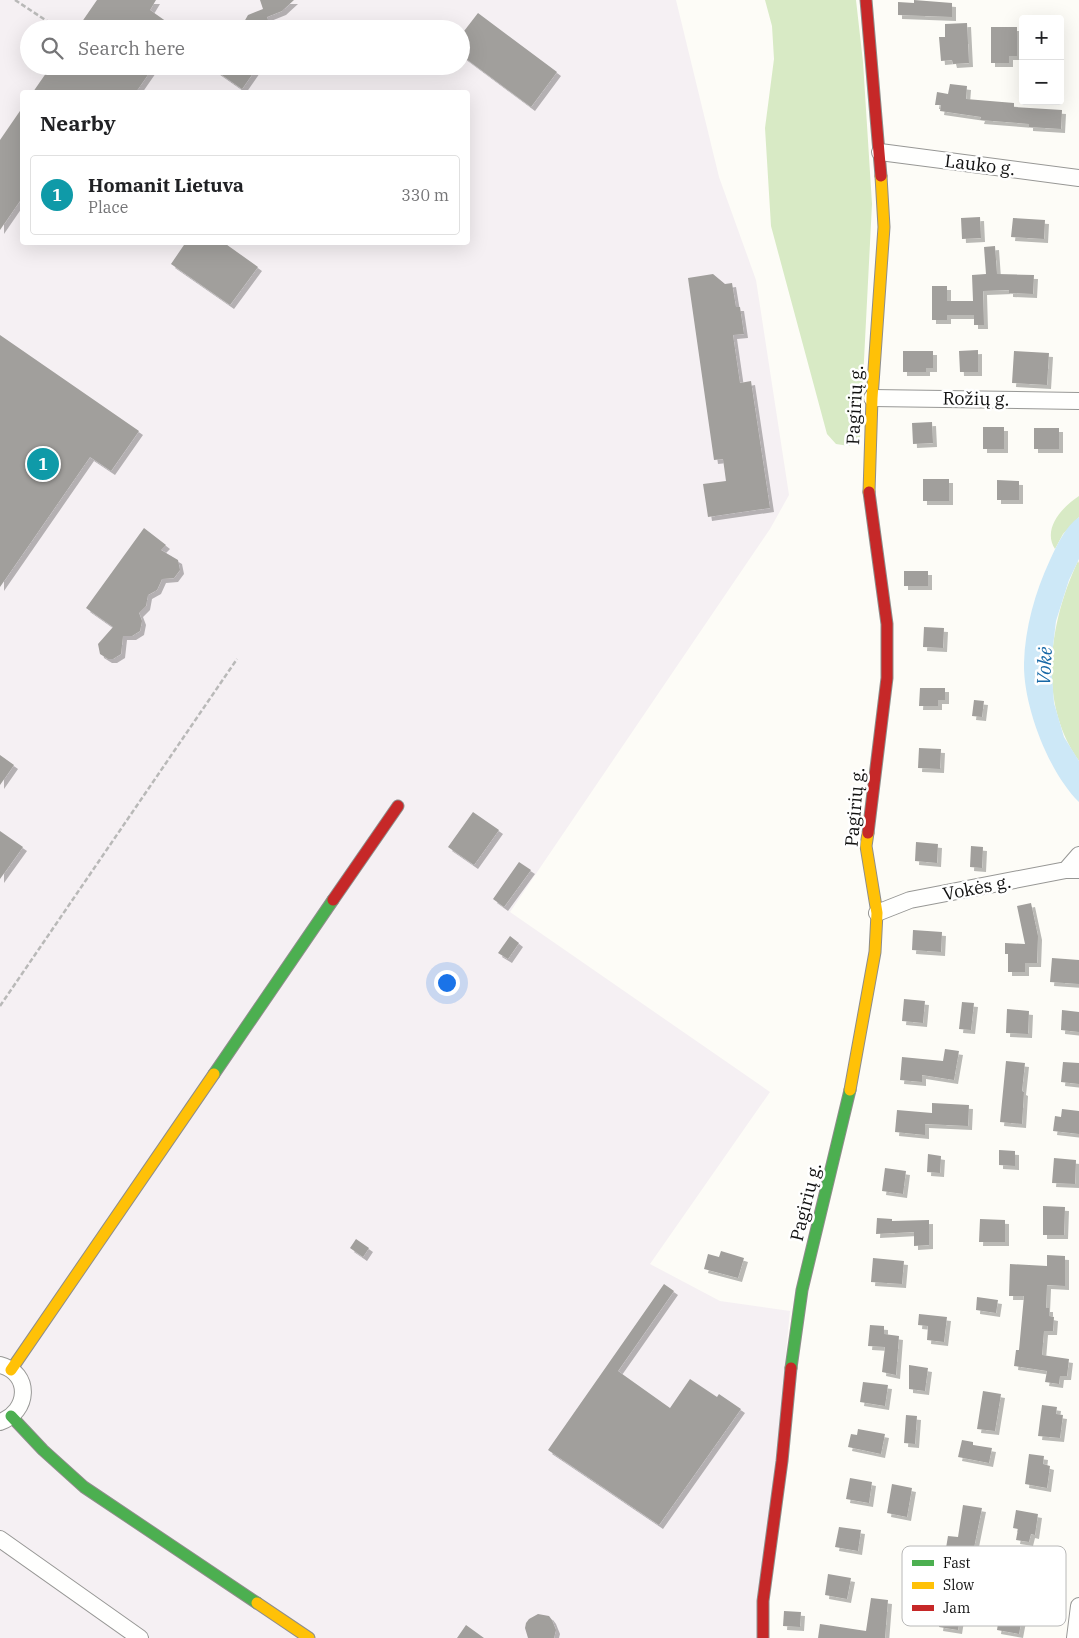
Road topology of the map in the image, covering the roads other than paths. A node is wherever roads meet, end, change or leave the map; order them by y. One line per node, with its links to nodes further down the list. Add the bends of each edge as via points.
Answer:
1 (866, 0): 2 (street, Pagirių g.)
2 (880, 152): 3 (street, Lauko g.); 4 (street, Pagirių g., via 884,227)
3 (1079, 178)
4 (872, 398): 5 (street, Rožių g.); 9 (street, Pagirių g., via 869,495 887,624 887,678 866,846)
5 (1079, 401)
6 (398, 806): 10 (street)
7 (1079, 855): 8 (street)
8 (1073, 870): 9 (street, Vokės g., via 910,900)
9 (877, 913): 16 (street, Pagirių g., via 875,952 848,1100 796,1324 763,1601)
10 (5, 1368): 11 (street, via 21,1381 23,1392 22,1402)
11 (6, 1419): 15 (street, via 84,1487)
12 (0, 1540): 14 (street)
13 (1079, 1606): 17 (street)
14 (140, 1638)
15 (309, 1638)
16 (763, 1638)
17 (1075, 1638)

